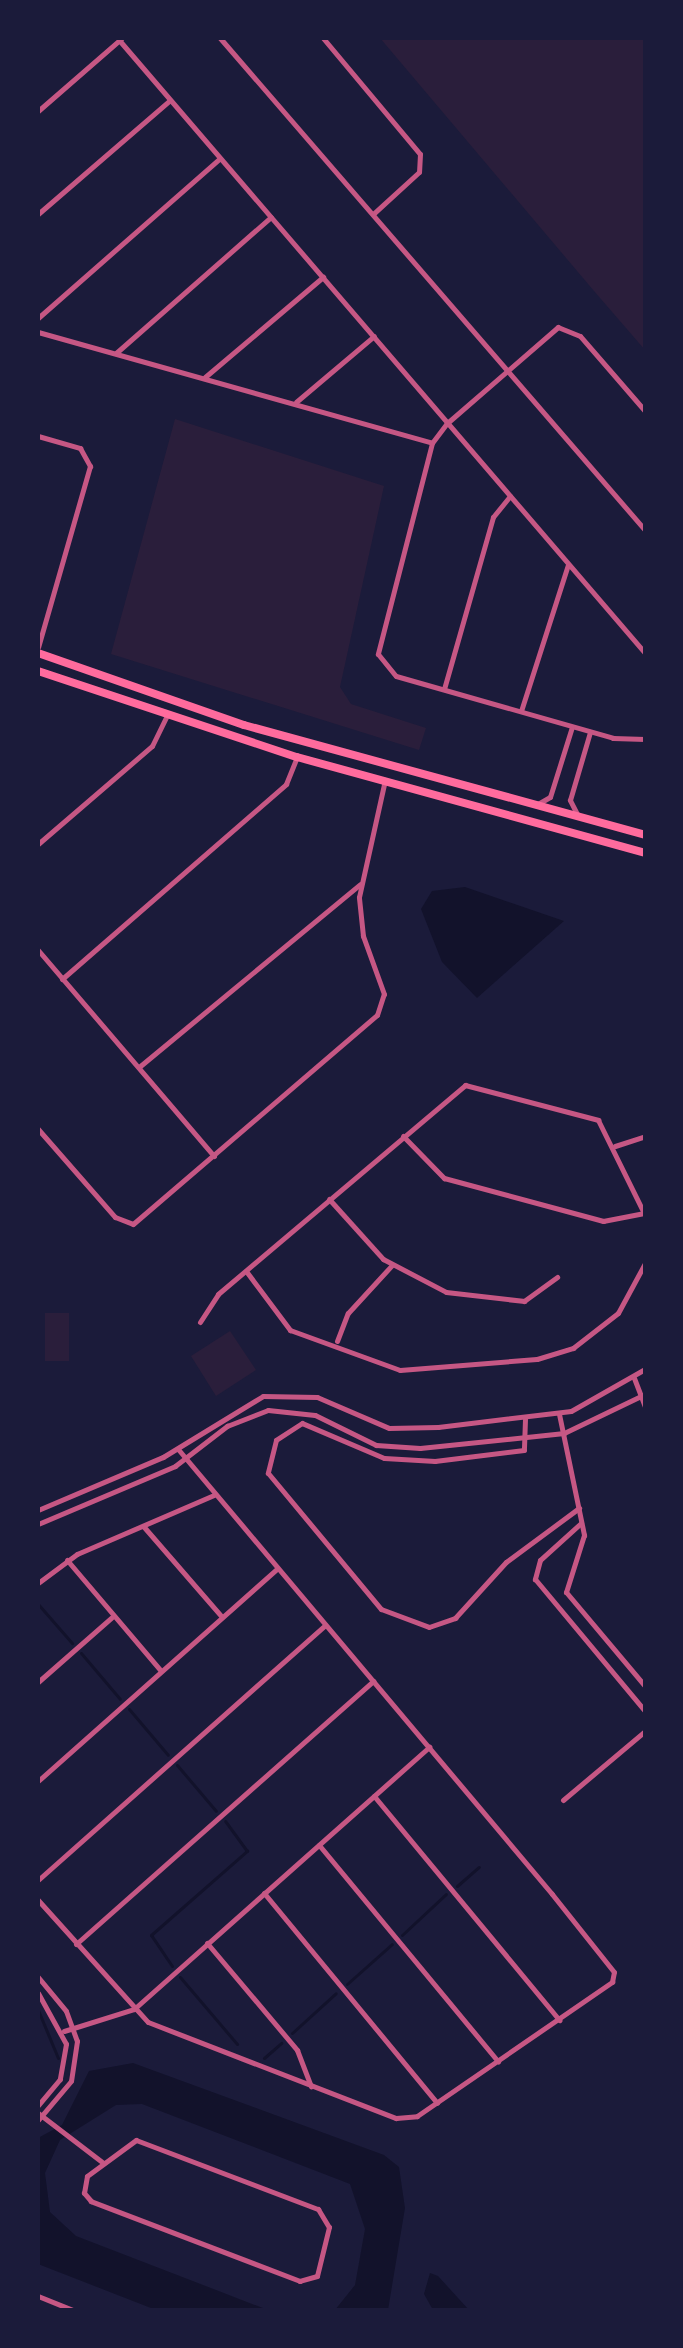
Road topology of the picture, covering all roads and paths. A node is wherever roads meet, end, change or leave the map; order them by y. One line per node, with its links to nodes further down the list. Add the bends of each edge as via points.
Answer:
1 (220, 38): 8 (street)
2 (323, 38): 8 (street, via 420,154 419,172)
3 (120, 39): 4 (street); 5 (street)
4 (170, 100): 6 (street); 7 (street)
5 (38, 111)
6 (220, 158): 9 (street); 11 (street)
7 (38, 214)
8 (373, 214): 15 (street)
9 (271, 217): 10 (street); 14 (street)
10 (323, 277): 13 (street); 16 (street)
11 (38, 318)
12 (38, 332): 14 (street)
13 (374, 336): 17 (street); 19 (street)
14 (115, 353): 16 (street)
15 (507, 370): 18 (street, via 558,327 580,336); 19 (street); 23 (street)
16 (204, 378): 17 (street)
17 (295, 403): 21 (street)
18 (645, 411)
19 (447, 423): 21 (street); 22 (street)
20 (38, 436): 25 (street, via 80,448 90,466)
21 (432, 446): 29 (street, via 378,654 386,672)
22 (510, 496): 24 (street); 29 (street, via 493,517)
23 (645, 530)
24 (568, 565): 27 (street); 31 (street)
25 (38, 647)
26 (38, 653): 30 (main road)
27 (645, 653)
28 (38, 671): 32 (main road)
29 (444, 689): 31 (street)
30 (198, 711): 33 (main road); 39 (main road)
31 (521, 711): 34 (street)
32 (166, 717): 33 (main road); 42 (street, via 152,746)
33 (177, 720): 37 (main road)
34 (572, 727): 35 (street); 39 (street, via 550,797)
35 (590, 732): 36 (street); 40 (street, via 570,800)
36 (645, 739)
37 (297, 757): 38 (main road); 46 (street, via 286,784)
38 (385, 780): 43 (main road); 44 (street)
39 (536, 805): 40 (main road)
40 (578, 817): 41 (main road)
41 (645, 835)
42 (38, 844)
43 (645, 853)
44 (360, 884): 47 (street); 52 (street, via 363,936 383,1005)
45 (38, 950): 46 (street)
46 (62, 979): 47 (street)
47 (139, 1067): 52 (street)
48 (38, 1129): 52 (street, via 124,1224 142,1219)
49 (403, 1136): 51 (street, via 465,1085 598,1120); 53 (street); 54 (street, via 444,1178 603,1221)
50 (645, 1136): 51 (street)
51 (615, 1146): 54 (street)
52 (214, 1156)
53 (329, 1199): 56 (street); 57 (street)
54 (645, 1214)
55 (645, 1263): 60 (street, via 612,1321 549,1356 400,1370)
56 (392, 1265): 58 (street, via 421,1273 446,1292 514,1302 533,1298); 60 (street, via 348,1313)
57 (246, 1271): 59 (street); 60 (street, via 290,1330)
58 (557, 1277)
59 (200, 1322)
60 (337, 1341)
61 (645, 1369): 62 (street)
62 (634, 1378): 63 (street); 65 (street)
63 (642, 1396): 64 (street); 67 (street)
64 (645, 1406)
65 (559, 1414): 66 (street); 67 (street)
66 (525, 1419): 68 (street); 69 (street, via 399,1429 317,1397 273,1394 232,1409)
67 (564, 1433): 68 (street); 72 (street)
68 (528, 1438): 70 (street, via 386,1447 315,1415 277,1410 238,1420); 72 (street, via 524,1450 395,1461 305,1423 276,1440 268,1473 381,1609 429,1627 455,1618 506,1562)
69 (178, 1449): 70 (street); 73 (street)
70 (185, 1459): 71 (street); 74 (street)
71 (214, 1495): 77 (street); 79 (street)
72 (579, 1508): 75 (street)
73 (38, 1509): 74 (street)
74 (45, 1520): 76 (street)
75 (582, 1522): 87 (street, via 583,1547 566,1592); 88 (street, via 540,1560 535,1579)
76 (38, 1524)
77 (144, 1526): 78 (street); 82 (street)
78 (67, 1560): 80 (street); 81 (street)
79 (277, 1569): 82 (street); 83 (street)
80 (38, 1583)
81 (112, 1617): 84 (street); 86 (street)
82 (222, 1617): 84 (street)
83 (325, 1625): 85 (street); 95 (street)
84 (161, 1671): 91 (street)
85 (373, 1681): 90 (street); 99 (street)
86 (38, 1682)
87 (645, 1686)
88 (645, 1711)
89 (645, 1731): 93 (street)
90 (429, 1747): 92 (street); 103 (street, via 614,1972 607,1990)
91 (38, 1781)
92 (373, 1796): 94 (street); 103 (street)
93 (563, 1800)
94 (319, 1845): 96 (street); 106 (street)
95 (38, 1880)
96 (264, 1893): 98 (street); 108 (street)
97 (38, 1900): 99 (street)
98 (207, 1943): 102 (street); 107 (street, via 297,2050)
99 (76, 1944): 102 (street)
100 (38, 1977): 104 (street)
101 (38, 1993): 105 (street)
102 (134, 2009): 104 (street); 107 (street, via 148,2022)
103 (559, 2020): 106 (street)
104 (75, 2029): 105 (street); 110 (street, via 71,2081)
105 (64, 2031): 109 (street, via 64,2068)
106 (498, 2061): 108 (street)
107 (311, 2086): 108 (street, via 396,2118)
108 (437, 2103)
109 (38, 2105)
110 (39, 2116): 111 (street)
111 (102, 2162): 111 (street, via 136,2140 318,2209 329,2227 317,2276 300,2281 91,2201 82,2184)
112 (38, 2296): 113 (street)
113 (72, 2310)

